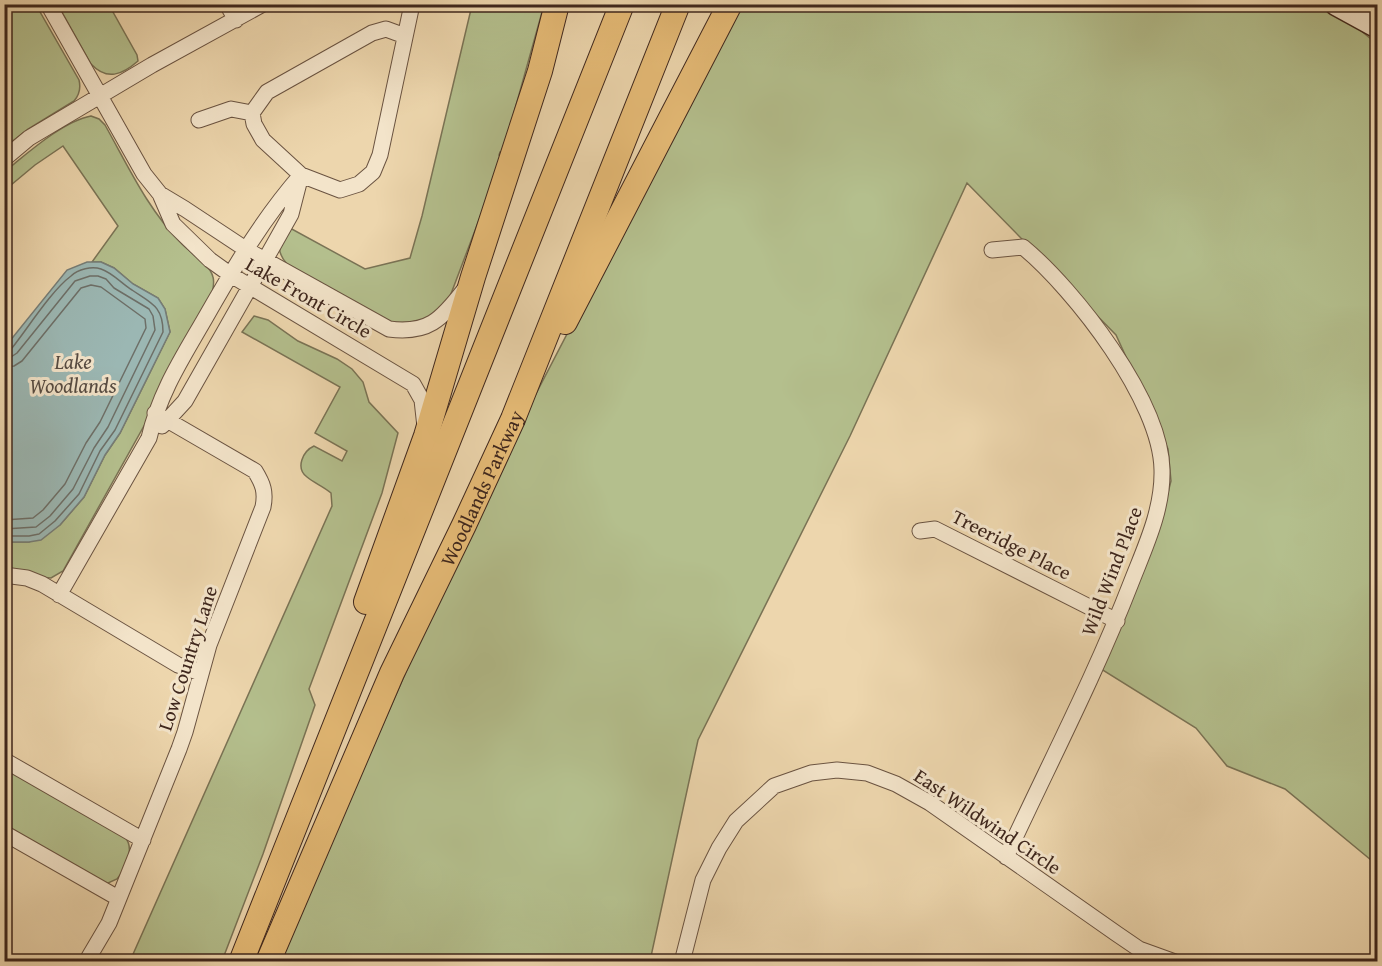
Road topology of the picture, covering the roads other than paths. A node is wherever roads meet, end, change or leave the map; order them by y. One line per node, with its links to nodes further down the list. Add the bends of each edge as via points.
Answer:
1 (48, 4): 13 (street, Lake Front Circle)
2 (227, 4): 10 (street)
3 (263, 4): 10 (street)
4 (411, 4): 12 (street)
5 (557, 4): 23 (main road, via 540,70)
6 (622, 4): 39 (main road)
7 (678, 4): 26 (main road, Woodlands Parkway)
8 (730, 4): 26 (main road)
9 (1336, 4): 11 (main road)
10 (236, 20): 13 (street)
11 (1377, 27)
12 (405, 36): 14 (street, via 386,29 372,33 267,92); 17 (street, via 373,172 359,184 340,190)
13 (100, 97): 16 (street, via 29,138); 18 (street, Lake Front Circle, via 144,174)
14 (252, 113): 15 (street, via 231,109); 17 (street, via 263,140)
15 (199, 120)
16 (4, 159)
17 (301, 175): 19 (street, via 277,202); 21 (street, via 291,214)
18 (160, 194): 19 (street, Lake Front Circle); 22 (street, Lake Front Circle, via 173,224)
19 (247, 250): 21 (street, Lake Front Circle); 22 (street)
20 (992, 250): 33 (street, Wild Wind Place, via 1023,247 1045,266 1120,358 1159,443 1162,470 1154,527)
21 (265, 260): 23 (street, Lake Front Circle, via 388,329 433,324); 24 (street)
22 (231, 275): 24 (street, Lake Front Circle); 25 (street)
23 (473, 277): 28 (main road)
24 (249, 287): 27 (street); 28 (street, Lake Front Circle, via 413,384 422,400)
25 (155, 413): 27 (street, Low Country Lane); 29 (street)
26 (513, 419): 43 (main road, Woodlands Parkway, via 392,673)
27 (169, 421): 29 (street); 34 (street, Low Country Lane, via 255,471 265,495)
28 (426, 436): 39 (main road, via 284,829)
29 (149, 438): 32 (street)
30 (920, 531): 33 (street, Treeridge Place, via 935,529)
31 (4, 575): 32 (street, via 27,579)
32 (59, 595): 34 (street)
33 (1117, 621): 38 (street, Wild Wind Place)
34 (200, 673): 37 (street, Low Country Lane, via 186,732)
35 (4, 760): 37 (street)
36 (4, 833): 40 (street)
37 (143, 840): 40 (street, Low Country Lane)
38 (1006, 857): 44 (street, East Wildwind Circle, via 896,784 867,773 837,770 811,774 774,786 736,821 703,880); 45 (street, East Wildwind Circle, via 1139,949)
39 (276, 871): 42 (main road)
40 (118, 898): 41 (street, Low Country Lane)
41 (86, 962)
42 (241, 962)
43 (268, 962)
44 (682, 962)
45 (1175, 962)

